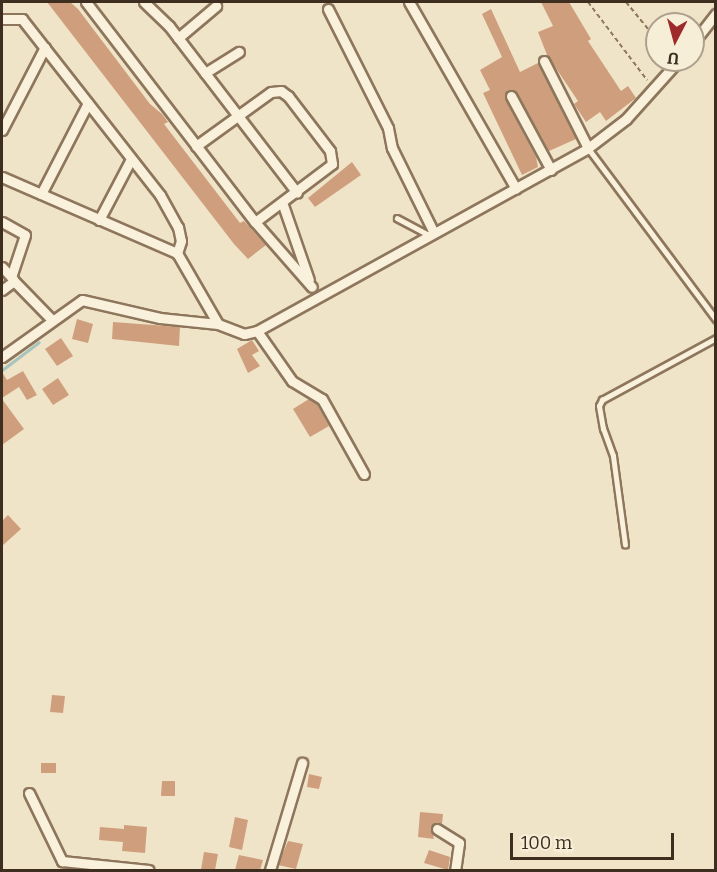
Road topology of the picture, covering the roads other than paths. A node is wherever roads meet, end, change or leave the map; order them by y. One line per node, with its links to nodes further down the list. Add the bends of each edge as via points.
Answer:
1 (86, 2): 20 (street)
2 (144, 2): 10 (street)
3 (409, 2): 25 (street)
4 (216, 6): 10 (street)
5 (328, 9): 33 (street, via 388,128 400,167)
6 (716, 14): 8 (street)
7 (2, 19): 11 (street, via 22,19)
8 (706, 26): 9 (street)
9 (716, 31)
10 (178, 38): 15 (street)
11 (45, 47): 17 (street); 19 (street)
12 (239, 52): 15 (street)
13 (544, 61): 21 (street)
14 (669, 72): 21 (street, via 626,119)
15 (205, 73): 18 (street)
16 (511, 96): 23 (street)
17 (88, 104): 22 (street); 27 (street)
18 (237, 115): 20 (street); 26 (street); 26 (street, via 271,92 282,91 330,151 330,168)
19 (2, 130)
20 (196, 146): 32 (street)
21 (588, 148): 23 (street); 39 (lane)
22 (130, 161): 30 (street); 34 (street, via 160,195 178,227 181,241)
23 (551, 170): 25 (street)
24 (2, 177): 27 (street)
25 (516, 189): 33 (street)
26 (297, 193): 28 (street)
27 (41, 194): 30 (street)
28 (283, 205): 32 (street); 38 (street)
29 (397, 218): 33 (lane)
30 (99, 219): 34 (street)
31 (2, 222): 36 (street, via 25,235)
32 (255, 222): 38 (street)
33 (430, 233): 38 (street)
34 (177, 253): 41 (street)
35 (2, 267): 36 (street)
36 (12, 279): 37 (street); 40 (street)
37 (2, 290)
38 (315, 291): 42 (street)
39 (716, 319)
40 (52, 320): 41 (street, via 82,300 160,318); 44 (street)
41 (218, 324): 42 (street, via 244,334)
42 (257, 332): 45 (street, via 292,381 322,399)
43 (716, 338): 46 (lane, via 602,400 603,429 613,456)
44 (2, 357)
45 (364, 474)
46 (625, 545)
47 (302, 763): 51 (street)
48 (29, 793): 50 (street, via 62,861)
49 (437, 829): 52 (street, via 455,838 460,846)
50 (149, 870)
51 (270, 870)
52 (455, 870)

